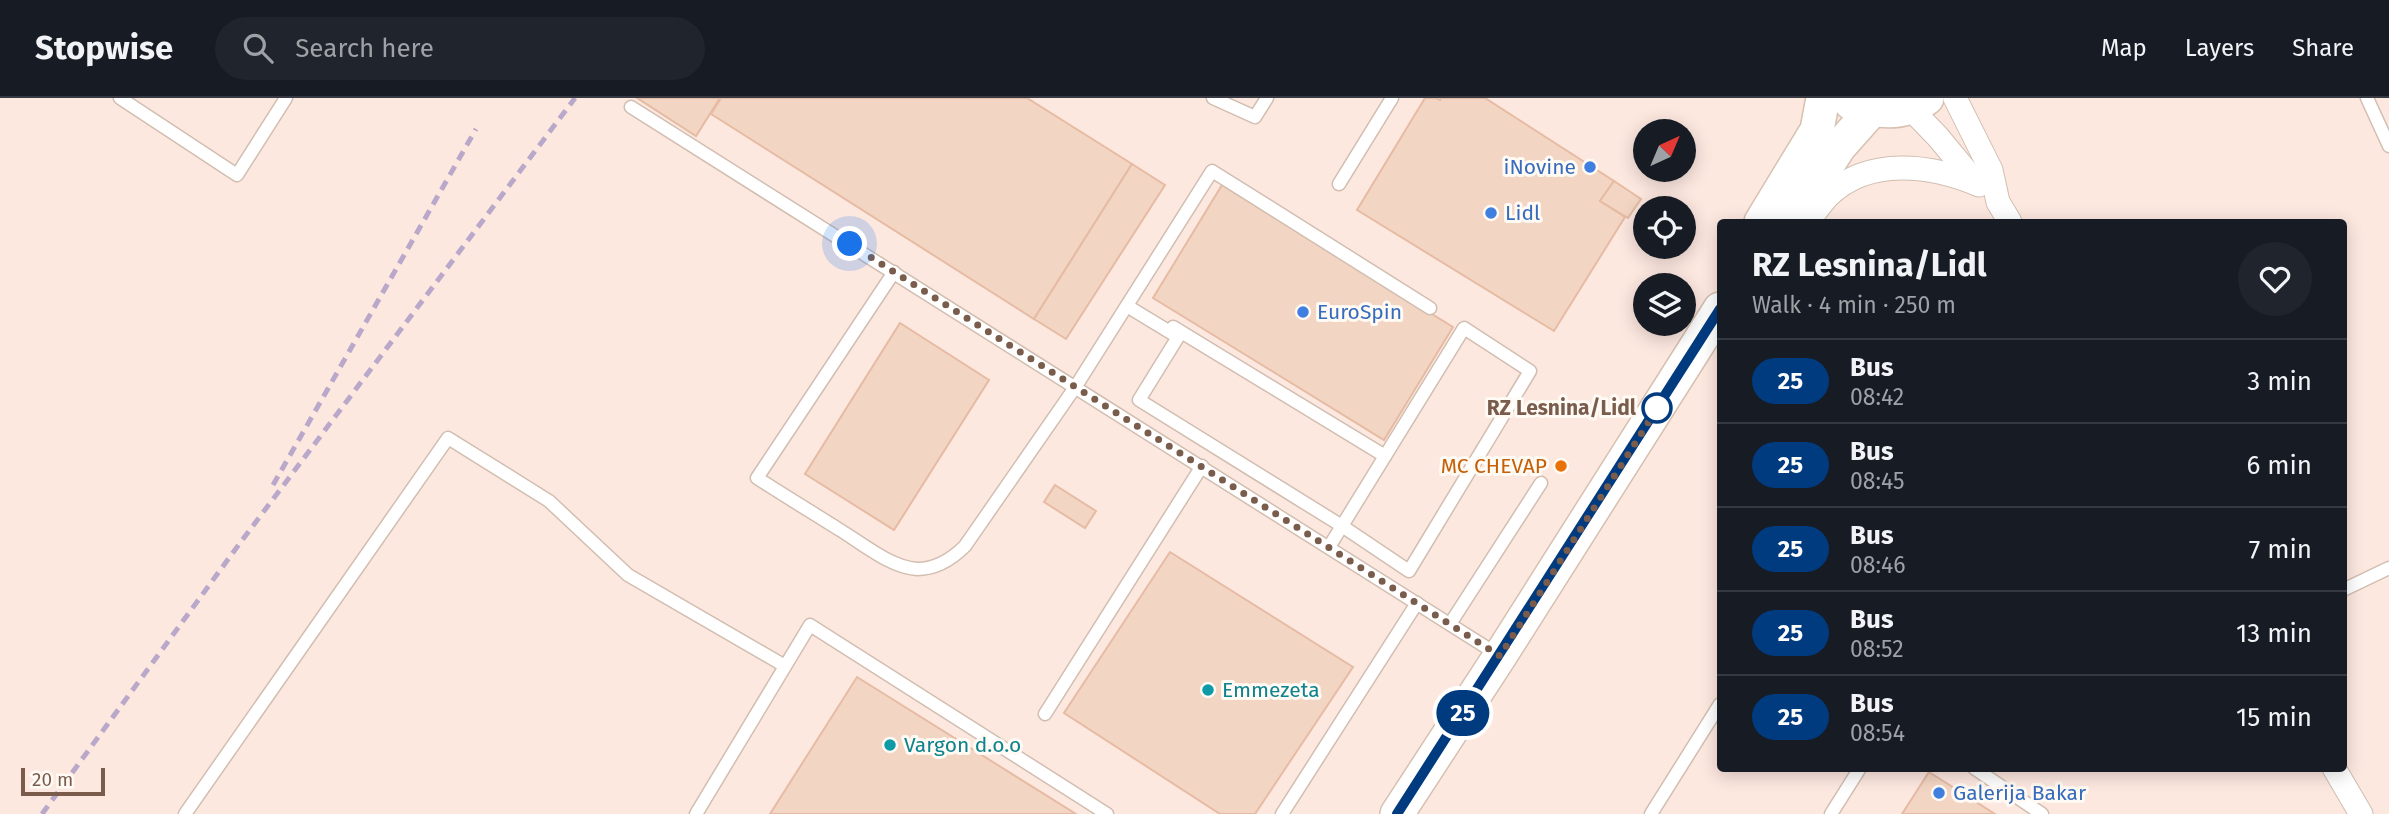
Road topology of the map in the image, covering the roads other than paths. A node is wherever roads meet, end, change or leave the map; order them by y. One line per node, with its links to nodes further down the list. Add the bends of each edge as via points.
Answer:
1 (120, 98): 2 (lane, via 237,175)
2 (286, 98)
3 (1213, 98): 4 (lane, via 1255,117)
4 (1267, 98)
5 (1392, 98): 13 (lane)
6 (1823, 98): 16 (main road, via 1817,130)
7 (1955, 98): 15 (street, via 1991,170)
8 (2367, 98): 12 (lane)
9 (1919, 103): 10 (main road, via 1887,113); 14 (street, via 1938,137)
10 (1857, 104): 17 (main road, via 1839,147)
11 (631, 107): 20 (lane)
12 (2389, 146)
13 (1339, 184)
14 (1979, 185): 15 (street); 18 (street, via 1944,172 1889,168 1854,178 1829,195)
15 (1998, 202): 19 (street)
16 (1763, 219)
17 (1793, 219)
18 (1809, 219)
19 (2008, 219)
20 (894, 272): 24 (lane); 24 (lane, via 757,478 896,563 919,569 938,566 965,546)
21 (1128, 303): 22 (lane, via 1212,171); 24 (lane); 25 (lane); 28 (lane, via 1178,337 1139,400)
22 (1430, 308)
23 (1717, 314): 34 (main road)
24 (1076, 386): 26 (lane)
25 (1385, 456): 28 (lane); 28 (lane, via 1464,328 1530,371 1409,571)
26 (1202, 466): 29 (lane); 37 (lane)
27 (1541, 482): 33 (lane)
28 (1342, 526): 29 (lane)
29 (1329, 547): 32 (lane)
30 (2389, 568): 31 (lane)
31 (2347, 588)
32 (1417, 603): 33 (lane); 44 (lane)
33 (1450, 624): 34 (lane)
34 (1500, 656): 45 (main road)
35 (785, 666): 41 (lane, via 628,575 549,501 448,438); 42 (lane); 43 (lane, via 810,625)
36 (1717, 709): 46 (lane)
37 (1045, 714)
38 (1857, 772): 47 (lane)
39 (1980, 772): 48 (lane)
40 (2336, 772): 49 (street)
41 (185, 814)
42 (696, 814)
43 (1107, 814)
44 (1282, 814)
45 (1397, 814)
46 (1651, 814)
47 (1831, 814)
48 (2042, 814)
49 (2361, 814)

